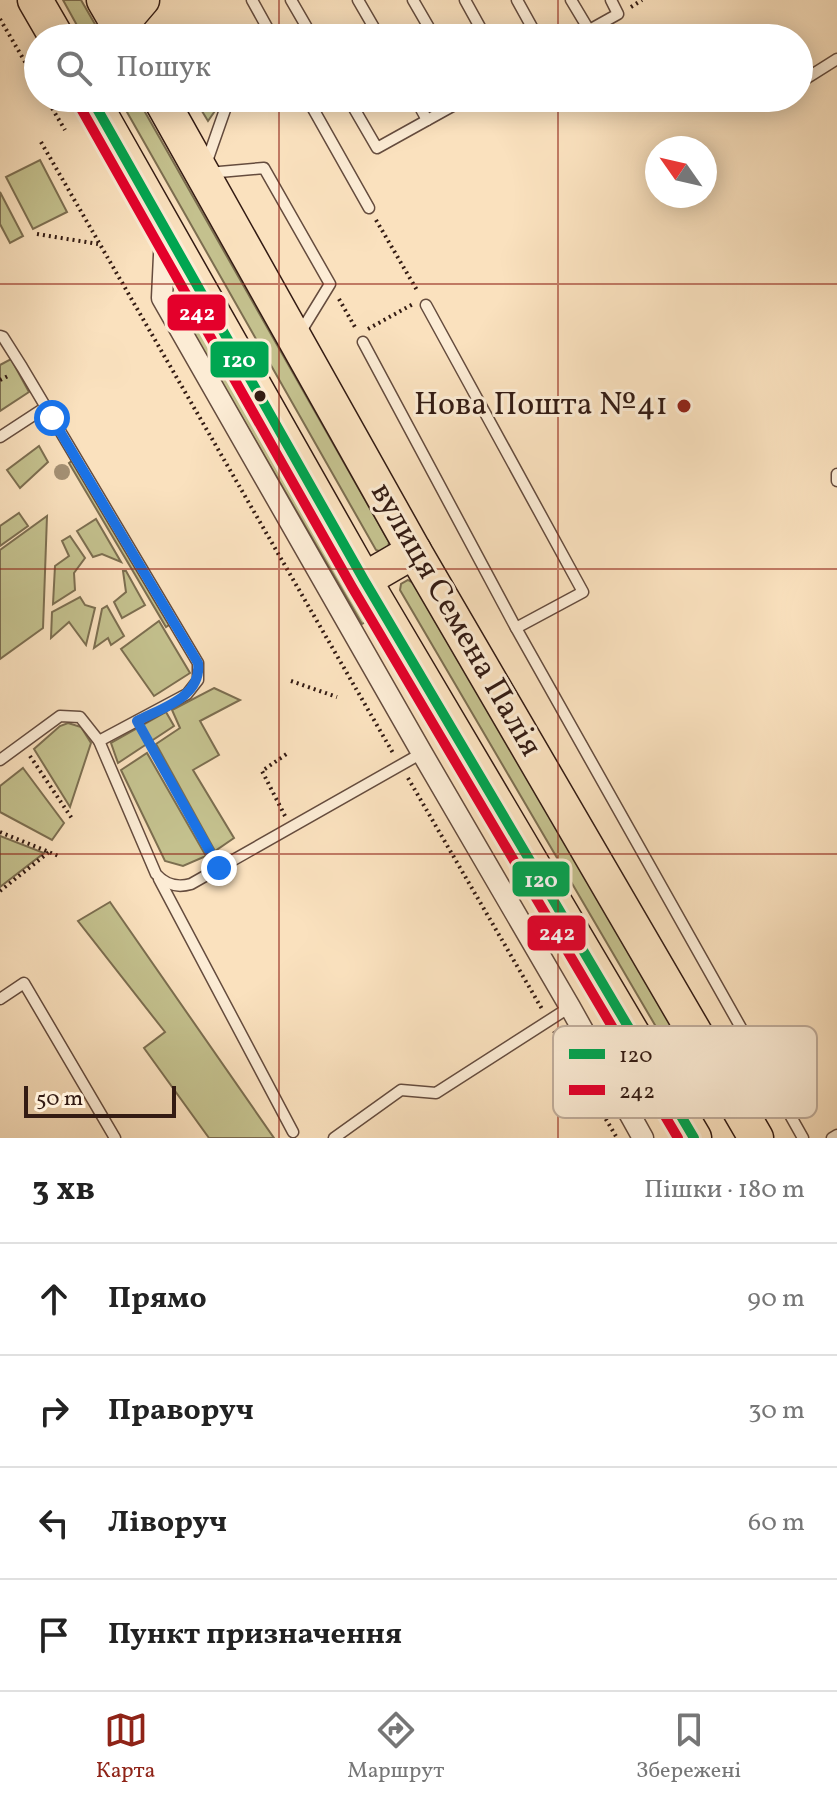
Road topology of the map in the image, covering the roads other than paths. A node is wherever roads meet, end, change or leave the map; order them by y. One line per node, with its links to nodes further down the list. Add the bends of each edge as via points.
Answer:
1 (35, 0): 12 (highway)
2 (143, 0): 11 (main road)
3 (252, 0): 13 (lane)
4 (291, 0): 14 (lane)
5 (358, 0): 15 (lane)
6 (413, 0): 16 (lane)
7 (465, 0): 17 (lane)
8 (517, 0): 18 (lane)
9 (571, 0): 19 (lane)
10 (611, 0): 20 (lane, via 618,14)
11 (117, 22)
12 (49, 24)
13 (265, 24)
14 (305, 24)
15 (372, 24)
16 (427, 24)
17 (478, 24)
18 (530, 24)
19 (585, 24)
20 (600, 24)
21 (837, 59): 22 (lane)
22 (813, 74)
23 (99, 112): 33 (highway, вулиця Семена Палія)
24 (168, 112): 31 (highway, вулиця Семена Палія)
25 (224, 112): 31 (lane)
26 (318, 112): 32 (lane)
27 (356, 112): 30 (lane, via 377,148)
28 (423, 112): 30 (lane)
29 (442, 112): 30 (lane)
30 (427, 120)
31 (203, 174): 36 (highway, вулиця Семена Палія); 36 (lane, via 264,168 330,284)
32 (369, 208)
33 (165, 229): 43 (highway, вулиця Семена Палія); 46 (street, via 162,298)
34 (426, 305): 44 (lane, via 583,592)
35 (0, 336): 38 (lane)
36 (296, 339): 42 (highway, вулиця Семена Палія)
37 (363, 342): 44 (lane)
38 (46, 407): 39 (lane); 45 (lane, via 198,663 198,680 187,694)
39 (0, 437)
40 (837, 474): 41 (lane)
41 (837, 481)
42 (414, 551): 43 (highway); 53 (highway, вулиця Семена Палія)
43 (364, 580): 52 (highway, вулиця Семена Палія)
44 (516, 628): 54 (lane)
45 (99, 741): 47 (lane, via 80,717 66,714); 48 (lane)
46 (422, 753): 48 (lane, via 182,887); 50 (street)
47 (0, 760)
48 (156, 874): 59 (lane)
49 (0, 999): 61 (lane, via 24,983)
50 (570, 1007): 51 (street); 62 (lane, via 436,1093 401,1090)
51 (581, 1026)
52 (628, 1026)
53 (691, 1026)
54 (740, 1026)
55 (632, 1118): 63 (street)
56 (682, 1118): 64 (highway, вулиця Семена Палія)
57 (744, 1118): 65 (highway, вулиця Семена Палія)
58 (792, 1118): 66 (lane)
59 (293, 1132)
60 (837, 1135): 67 (lane)
61 (115, 1138)
62 (334, 1138)
63 (643, 1138)
64 (694, 1138)
65 (756, 1138)
66 (803, 1138)
67 (832, 1138)

